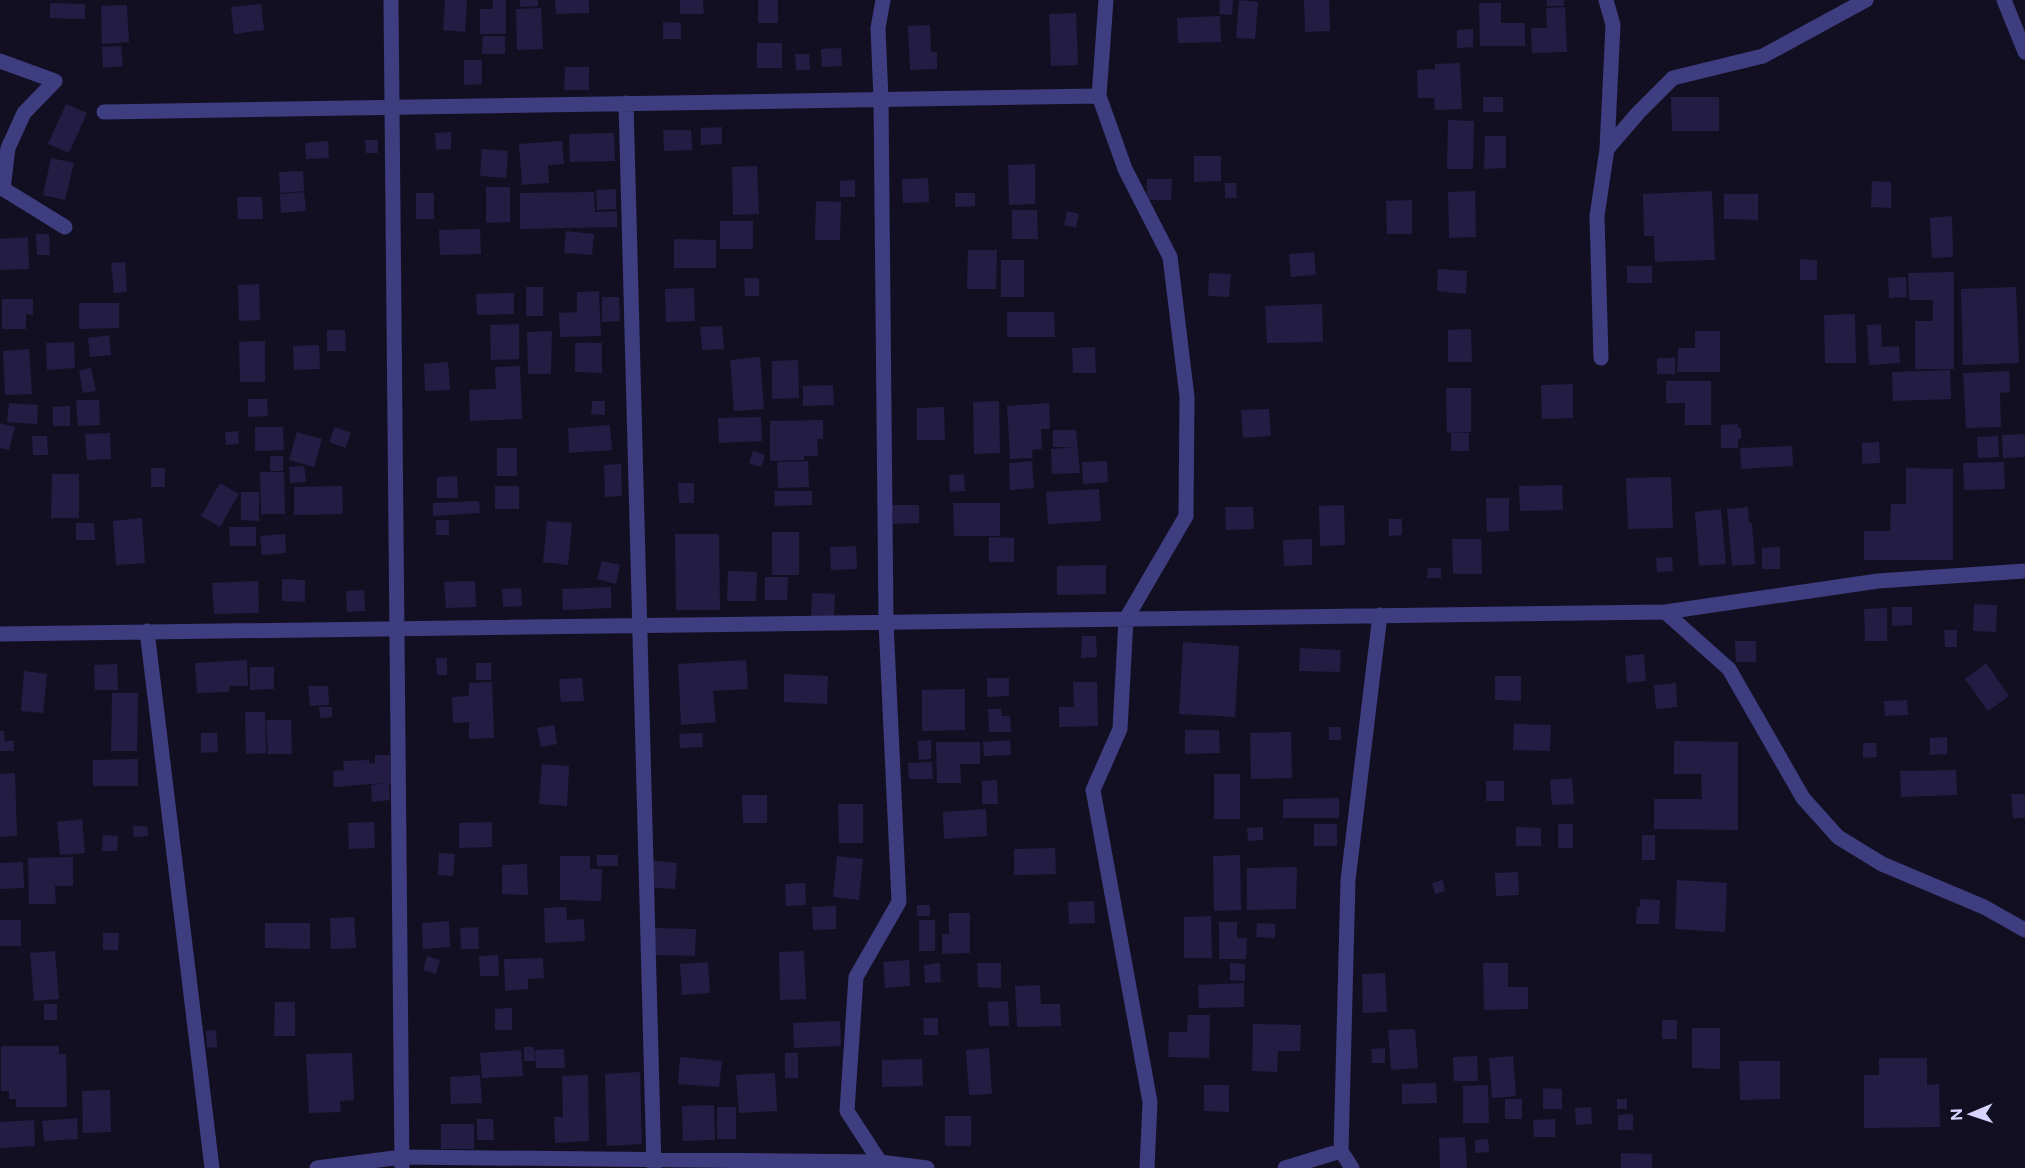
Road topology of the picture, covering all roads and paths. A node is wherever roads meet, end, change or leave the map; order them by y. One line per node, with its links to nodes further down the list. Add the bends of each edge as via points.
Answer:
1 (391, 0): 12 (street)
2 (883, 0): 10 (street, via 878,28)
3 (1106, 0): 9 (street)
4 (1606, 0): 14 (street, via 1613,25)
5 (1866, 0): 14 (street, via 1763,56 1673,78)
6 (2004, 0): 7 (street)
7 (2025, 52)
8 (0, 61): 15 (street, via 55,81 24,113 8,148)
9 (1099, 96): 10 (street); 21 (street, via 1125,169 1170,257 1187,397 1186,516)
10 (881, 99): 11 (street); 22 (street)
11 (626, 103): 12 (street); 23 (street)
12 (392, 107): 13 (street); 24 (street)
13 (104, 112)
14 (1607, 149): 17 (street, via 1598,216)
15 (2, 188): 16 (street)
16 (65, 227)
17 (1601, 358)
18 (2025, 571): 19 (street, via 1878,580)
19 (1665, 612): 20 (street); 27 (street, via 1729,669 1803,798 1838,837 1882,864 1984,907)
20 (1380, 615): 21 (street); 28 (street, via 1348,880)
21 (1126, 619): 22 (street); 35 (street, via 1120,729 1093,790 1150,1102)
22 (886, 622): 23 (street); 31 (street, via 899,902 856,977 847,1111)
23 (639, 625): 24 (street); 30 (street)
24 (397, 627): 25 (street); 29 (street)
25 (147, 632): 26 (street); 32 (street)
26 (0, 634)
27 (2025, 930)
28 (1341, 1151): 36 (street); 37 (street)
29 (402, 1163): 30 (street); 33 (street)
30 (654, 1165): 31 (street)
31 (880, 1165): 34 (street)
32 (212, 1168)
33 (317, 1168)
34 (927, 1168)
35 (1147, 1168)
36 (1285, 1168)
37 (1352, 1168)

